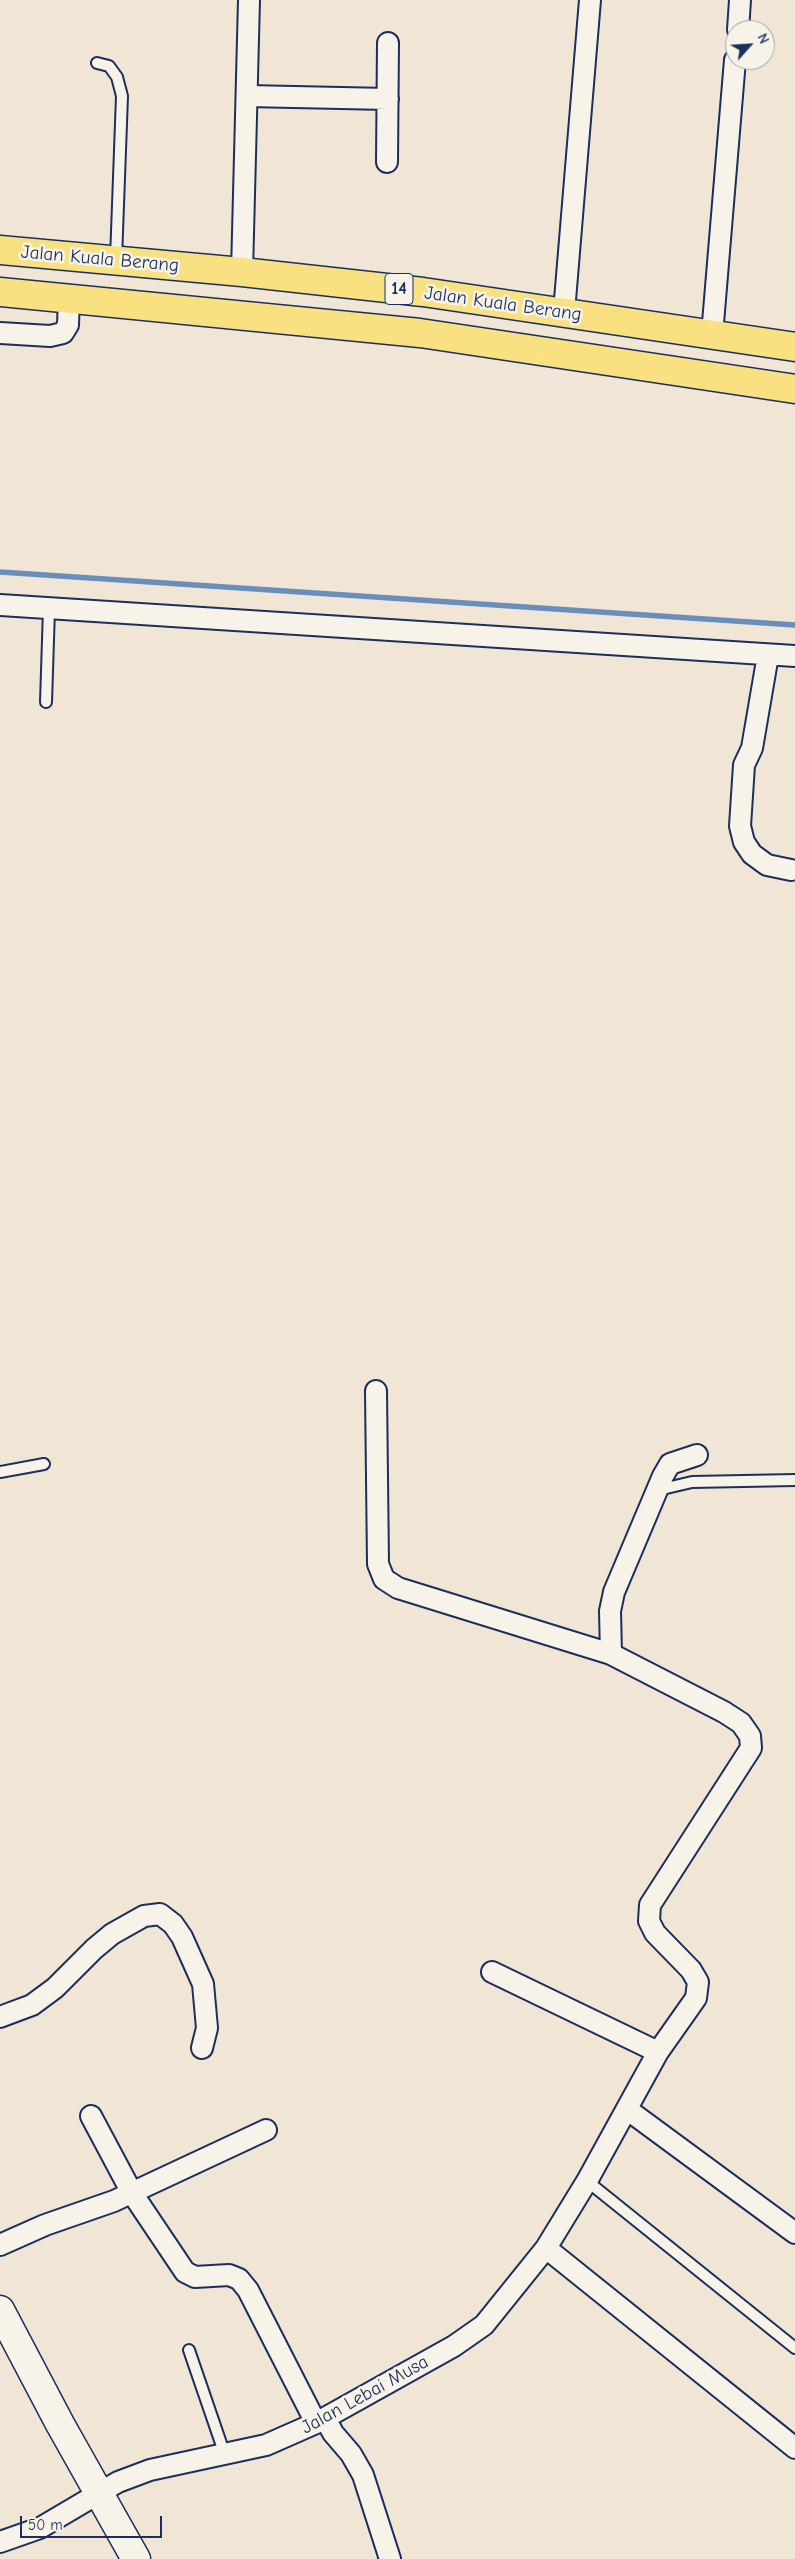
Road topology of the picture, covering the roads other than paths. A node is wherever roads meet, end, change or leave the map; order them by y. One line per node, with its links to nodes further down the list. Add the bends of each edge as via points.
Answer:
1 (249, 0): 8 (street)
2 (590, 0): 16 (street)
3 (740, 0): 4 (street)
4 (739, 20)
5 (388, 43): 9 (street)
6 (97, 63): 12 (lane, via 109,66 117,77 122,96)
7 (734, 70): 18 (street)
8 (247, 96): 9 (street); 13 (street)
9 (388, 100): 10 (street)
10 (387, 162)
11 (0, 250): 12 (highway, Jalan Kuala Berang / 14)
12 (116, 260): 13 (highway, Jalan Kuala Berang / 14)
13 (242, 272): 16 (highway, Jalan Kuala Berang / 14)
14 (0, 292): 15 (highway, 14)
15 (69, 297): 17 (street, via 68,326 63,333 50,336); 20 (highway, 14, via 420,333)
16 (564, 312): 18 (highway, Jalan Kuala Berang / 14)
17 (0, 333)
18 (712, 335): 19 (highway, Jalan Kuala Berang / 14)
19 (795, 347)
20 (795, 389)
21 (0, 605): 22 (street)
22 (49, 609): 23 (street); 25 (lane)
23 (768, 655): 24 (street); 26 (street, via 752,748 742,773 740,826 744,842 752,854 767,864)
24 (795, 656)
25 (46, 702)
26 (791, 870)
27 (376, 1391): 33 (street, Jalan Lebai Musa, via 378,1564 384,1579 398,1588)
28 (697, 1455): 32 (street, via 670,1464)
29 (44, 1464): 30 (lane)
30 (0, 1472)
31 (795, 1480): 32 (lane, via 692,1482)
32 (657, 1490): 33 (street, via 614,1592 610,1612)
33 (610, 1654): 37 (street, Jalan Lebai Musa, via 724,1712 741,1723 750,1736 751,1748 650,1905 649,1920 655,1933 692,1970 698,1982 696,1998)
34 (492, 1972): 37 (street)
35 (0, 2017): 36 (street, via 32,2005 112,1934 144,1916 160,1914 182,1937 203,1984 207,2028)
36 (202, 2048)
37 (658, 2052): 38 (street, Jalan Lebai Musa)
38 (628, 2110): 41 (street, Jalan Lebai Musa); 43 (street)
39 (91, 2116): 42 (street)
40 (266, 2130): 42 (street)
41 (587, 2182): 45 (street, Jalan Lebai Musa); 47 (lane)
42 (132, 2193): 44 (street); 49 (street, via 185,2272 195,2277 229,2275 248,2290)
43 (795, 2233)
44 (0, 2245)
45 (546, 2248): 49 (street, Jalan Lebai Musa, via 484,2325 454,2346); 50 (street)
46 (0, 2310): 52 (main road)
47 (795, 2348)
48 (189, 2350): 51 (lane)
49 (321, 2421): 51 (street, Jalan Lebai Musa, via 266,2445); 55 (street, via 352,2454 363,2476)
50 (795, 2448)
51 (225, 2455): 52 (street, Jalan Lebai Musa, via 150,2470)
52 (98, 2493): 53 (street, Jalan Lebai Musa, via 40,2528); 54 (main road)
53 (0, 2542)
54 (136, 2559)
55 (390, 2559)

